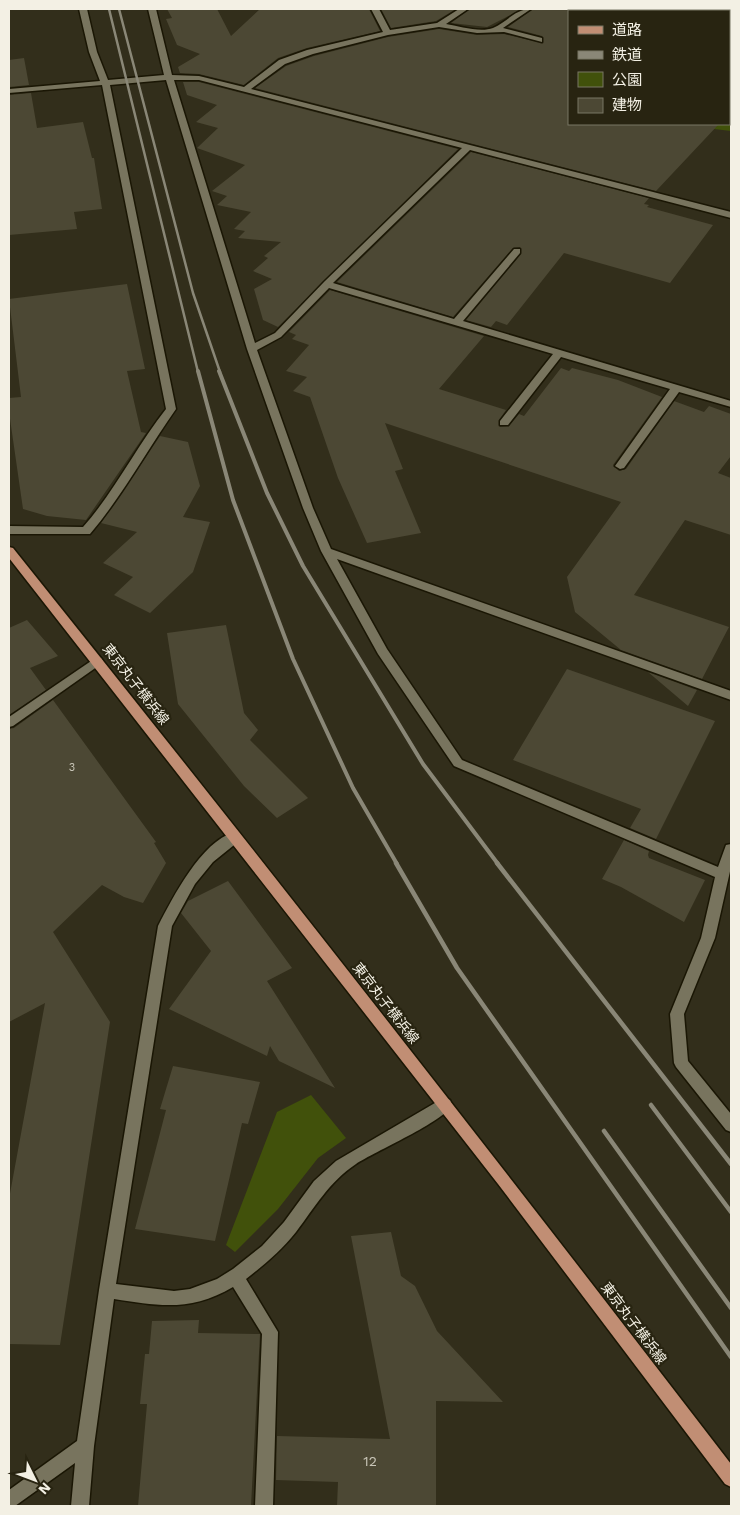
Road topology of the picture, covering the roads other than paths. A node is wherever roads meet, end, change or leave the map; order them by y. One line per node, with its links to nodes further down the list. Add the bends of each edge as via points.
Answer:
1 (83, 9): 11 (street)
2 (152, 9): 10 (street)
3 (375, 9): 8 (street)
4 (464, 9): 6 (street)
5 (527, 9): 7 (street)
6 (439, 26): 7 (street, via 477,31); 8 (street)
7 (496, 29): 9 (street)
8 (388, 34): 12 (street, via 310,52 282,62)
9 (539, 40)
10 (169, 77): 11 (street); 12 (street, via 199,78); 19 (street)
11 (104, 82): 13 (street); 25 (street, via 171,409 152,432 99,517 86,531)
12 (246, 89): 14 (street)
13 (9, 91)
14 (468, 147): 15 (street); 17 (street)
15 (731, 215)
16 (517, 251): 18 (street)
17 (327, 284): 18 (street); 19 (street, via 278,335)
18 (456, 322): 20 (street)
19 (252, 349): 27 (street, via 308,508)
20 (559, 353): 21 (street); 23 (street)
21 (676, 388): 22 (street); 24 (street)
22 (731, 404)
23 (504, 423)
24 (620, 466)
25 (9, 530)
26 (9, 551): 28 (main road, 東京丸子横浜線)
27 (327, 551): 29 (street); 33 (street, via 382,651 458,763)
28 (97, 660): 30 (street); 31 (main road, 東京丸子横浜線)
29 (731, 696)
30 (9, 723)
31 (234, 837): 34 (main road, 東京丸子横浜線); 37 (street, via 208,858 190,880 165,926)
32 (731, 848): 33 (street)
33 (722, 874): 35 (street, via 708,938 677,1014 681,1063)
34 (445, 1105): 36 (street, via 403,1131 363,1149 332,1174 308,1198 290,1227); 39 (main road, 東京丸子横浜線)
35 (731, 1124)
36 (236, 1278): 37 (street, via 207,1292 175,1299); 42 (street, via 270,1332)
37 (107, 1290): 38 (street)
38 (85, 1446): 40 (street); 41 (street)
39 (731, 1478)
40 (9, 1500)
41 (80, 1506)
42 (264, 1506)

